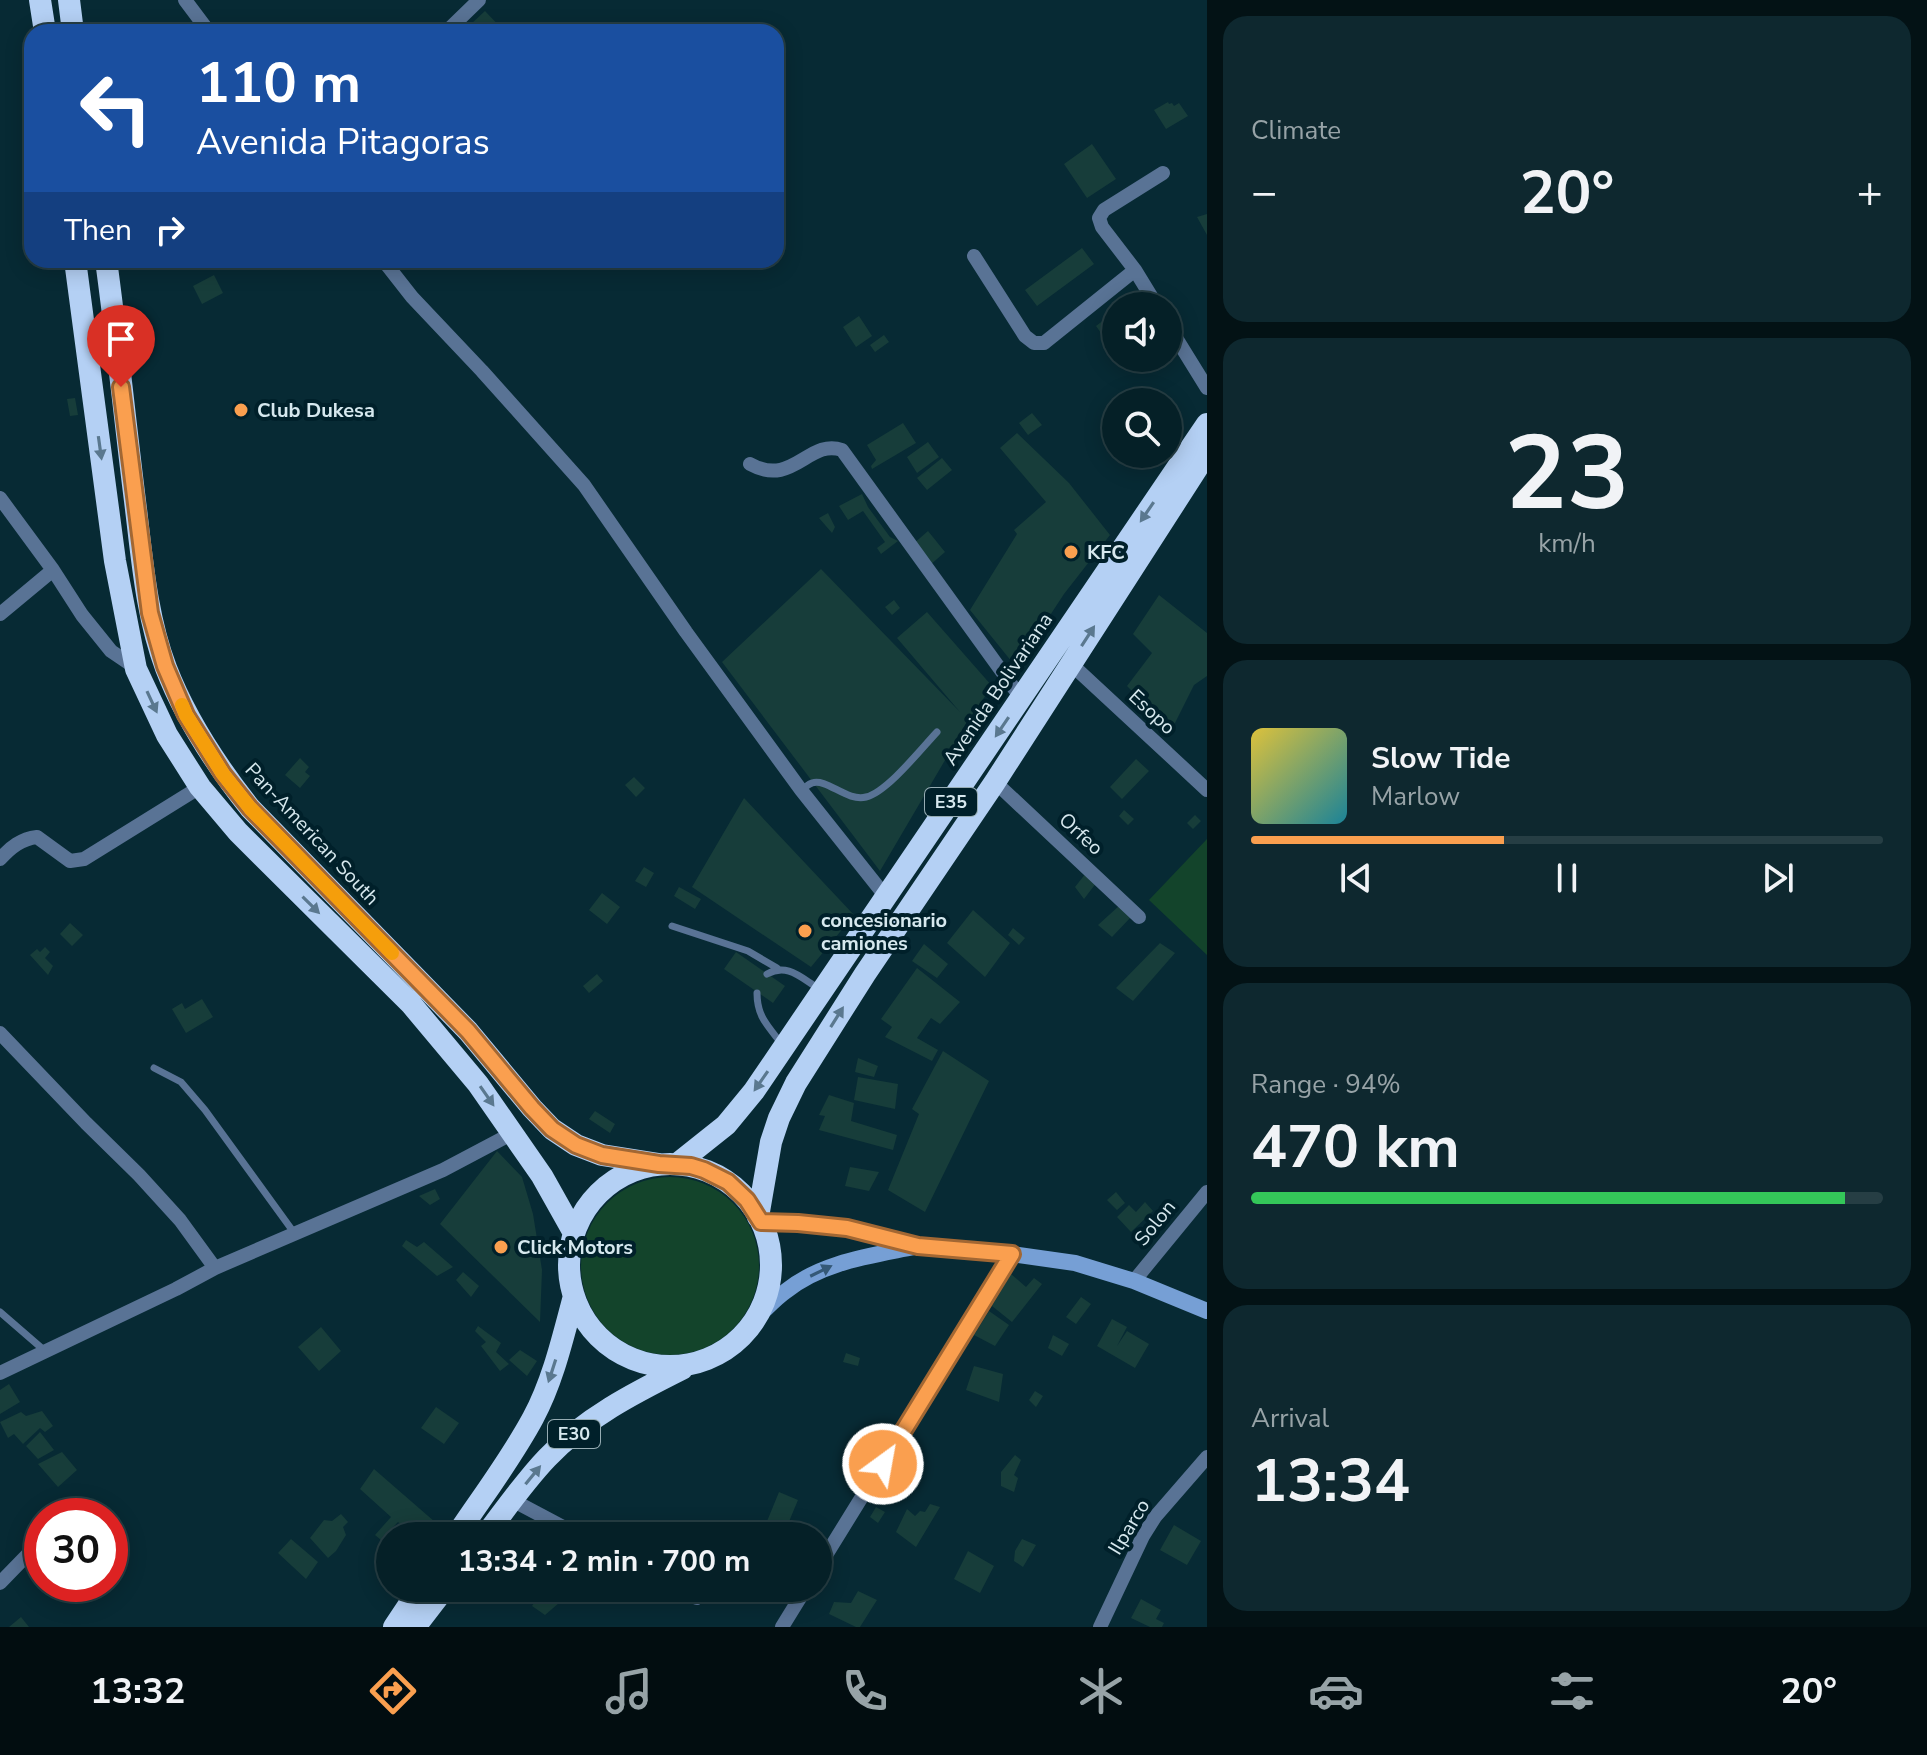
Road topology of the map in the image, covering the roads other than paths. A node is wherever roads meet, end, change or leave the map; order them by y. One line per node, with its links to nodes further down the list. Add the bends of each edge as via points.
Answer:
1 (40, 0): 5 (highway)
2 (69, 0): 6 (highway)
3 (185, 0): 7 (street)
4 (479, 0): 8 (street)
5 (44, 24)
6 (72, 24)
7 (203, 24)
8 (454, 24)
9 (1163, 173): 14 (street, via 1099,218)
10 (974, 256): 14 (street, via 1034,343 1044,343)
11 (76, 268): 25 (highway, one-way to 25, via 115,561)
12 (109, 268): 44 (highway, Pan-American South / E35, via 150,613 186,715 250,808 468,1031 552,1129 602,1155)
13 (389, 268): 30 (street, via 584,485)
14 (1135, 270): 15 (street)
15 (1148, 292)
16 (1182, 348): 17 (street)
17 (1207, 388)
18 (1207, 424): 26 (highway, Avenida Bolivariana / E35, one-way to 26)
19 (1207, 453): 24 (highway, E35, one-way to 19)
20 (750, 464): 26 (street, via 783,471 823,449 842,450)
21 (0, 498): 22 (street)
22 (53, 570): 23 (street); 25 (street, via 111,651)
23 (0, 614)
24 (1070, 663): 28 (highway, E35); 31 (street, Esopo)
25 (136, 669): 29 (highway, one-way to 29, via 167,735)
26 (1021, 698): 33 (highway, Avenida Bolivariana / E35, one-way to 33)
27 (937, 732): 30 (lane, via 881,791 863,798 822,783)
28 (995, 782): 34 (street, Orfeo); 46 (highway, E35, one-way to 28, via 771,1142 796,1083)
29 (200, 787): 32 (street, via 84,859 70,861 37,837 25,839); 43 (highway, one-way to 43, via 238,832 411,1004)
30 (801, 790): 33 (street)
31 (1207, 790)
32 (0, 859)
33 (886, 897): 38 (highway, Avenida Bolivariana / E35)
34 (1139, 917)
35 (672, 926): 36 (lane, via 748,951)
36 (777, 968): 37 (lane); 38 (lane)
37 (767, 974)
38 (823, 992): 41 (highway, Avenida Bolivariana / E35)
39 (757, 993): 41 (lane, via 761,1017)
40 (0, 1033): 51 (street, via 139,1175)
41 (785, 1048): 44 (highway, Avenida Bolivariana / E35, one-way to 44, via 739,1111 710,1139)
42 (154, 1068): 48 (lane, via 181,1082 205,1110)
43 (513, 1133): 47 (highway); 48 (street, via 443,1170)
44 (668, 1164): 46 (highway, E35, via 704,1170 728,1182); 47 (highway, E35, via 631,1171 606,1186)
45 (1207, 1192): 52 (street, Solon)
46 (760, 1219): 49 (main road, via 847,1228); 56 (highway, E35, via 771,1269)
47 (574, 1233): 53 (highway, E35, via 569,1264)
48 (295, 1234): 51 (street)
49 (918, 1246): 50 (main road); 56 (main road, one-way to 49, via 787,1289 829,1267)
50 (1012, 1254): 52 (main road, via 1075,1263); 65 (street)
51 (215, 1268): 57 (street)
52 (1134, 1281): 54 (main road)
53 (574, 1296): 58 (highway, E35, via 587,1322 607,1344 632,1359); 62 (highway, E30, one-way to 62, via 534,1416)
54 (1207, 1311)
55 (0, 1312): 57 (lane)
56 (758, 1316): 58 (highway, E35, via 729,1348)
57 (47, 1352): 59 (street)
58 (690, 1365): 61 (highway, E30, one-way to 58, via 567,1439 631,1394)
59 (0, 1373)
60 (1207, 1458): 74 (street, Ilparco, via 1155,1517)
61 (512, 1500): 63 (highway, E30); 64 (street)
62 (466, 1522)
63 (496, 1522)
64 (554, 1522)
65 (832, 1545)
66 (24, 1558): 67 (street)
67 (0, 1583)
68 (411, 1602): 72 (highway)
69 (434, 1602): 71 (highway)
70 (797, 1602): 73 (street)
71 (416, 1626)
72 (394, 1627)
73 (782, 1627)
74 (1100, 1627)

